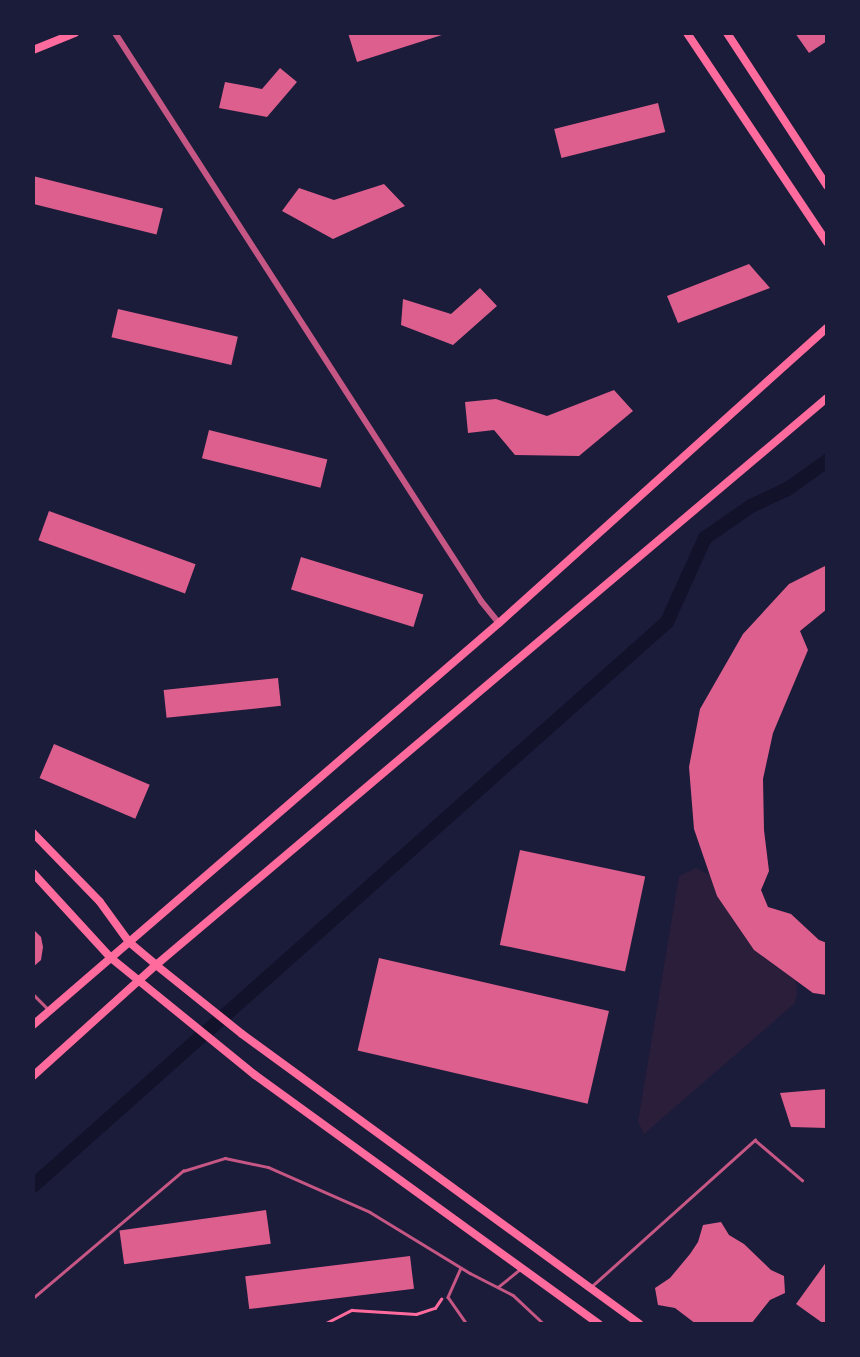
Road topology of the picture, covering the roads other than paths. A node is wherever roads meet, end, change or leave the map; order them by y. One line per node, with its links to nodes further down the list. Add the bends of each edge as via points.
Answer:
1 (75, 33): 5 (main road)
2 (115, 33): 10 (street)
3 (687, 33): 7 (main road)
4 (727, 33): 6 (main road)
5 (33, 50)
6 (827, 186)
7 (827, 242)
8 (827, 328): 10 (main road)
9 (827, 398): 15 (main road)
10 (499, 623): 13 (main road)
11 (33, 833): 13 (main road, via 100,902)
12 (33, 873): 14 (main road)
13 (129, 942): 14 (main road); 15 (main road)
14 (111, 958): 16 (main road); 18 (main road)
15 (156, 965): 16 (main road); 25 (main road, via 242,1034)
16 (139, 981): 20 (main road); 23 (main road, via 224,1050)
17 (33, 994): 18 (lane)
18 (49, 1011): 19 (main road)
19 (33, 1025)
20 (33, 1076)
21 (802, 1180): 25 (lane, via 755,1140)
22 (461, 1268): 24 (lane); 26 (lane, via 370,1212 268,1167 225,1158 183,1171); 28 (lane, via 448,1297)
23 (521, 1268): 24 (lane); 29 (main road)
24 (498, 1287): 27 (lane)
25 (590, 1288): 30 (main road)
26 (33, 1298)
27 (542, 1323)
28 (467, 1324)
29 (599, 1324)
30 (639, 1324)

